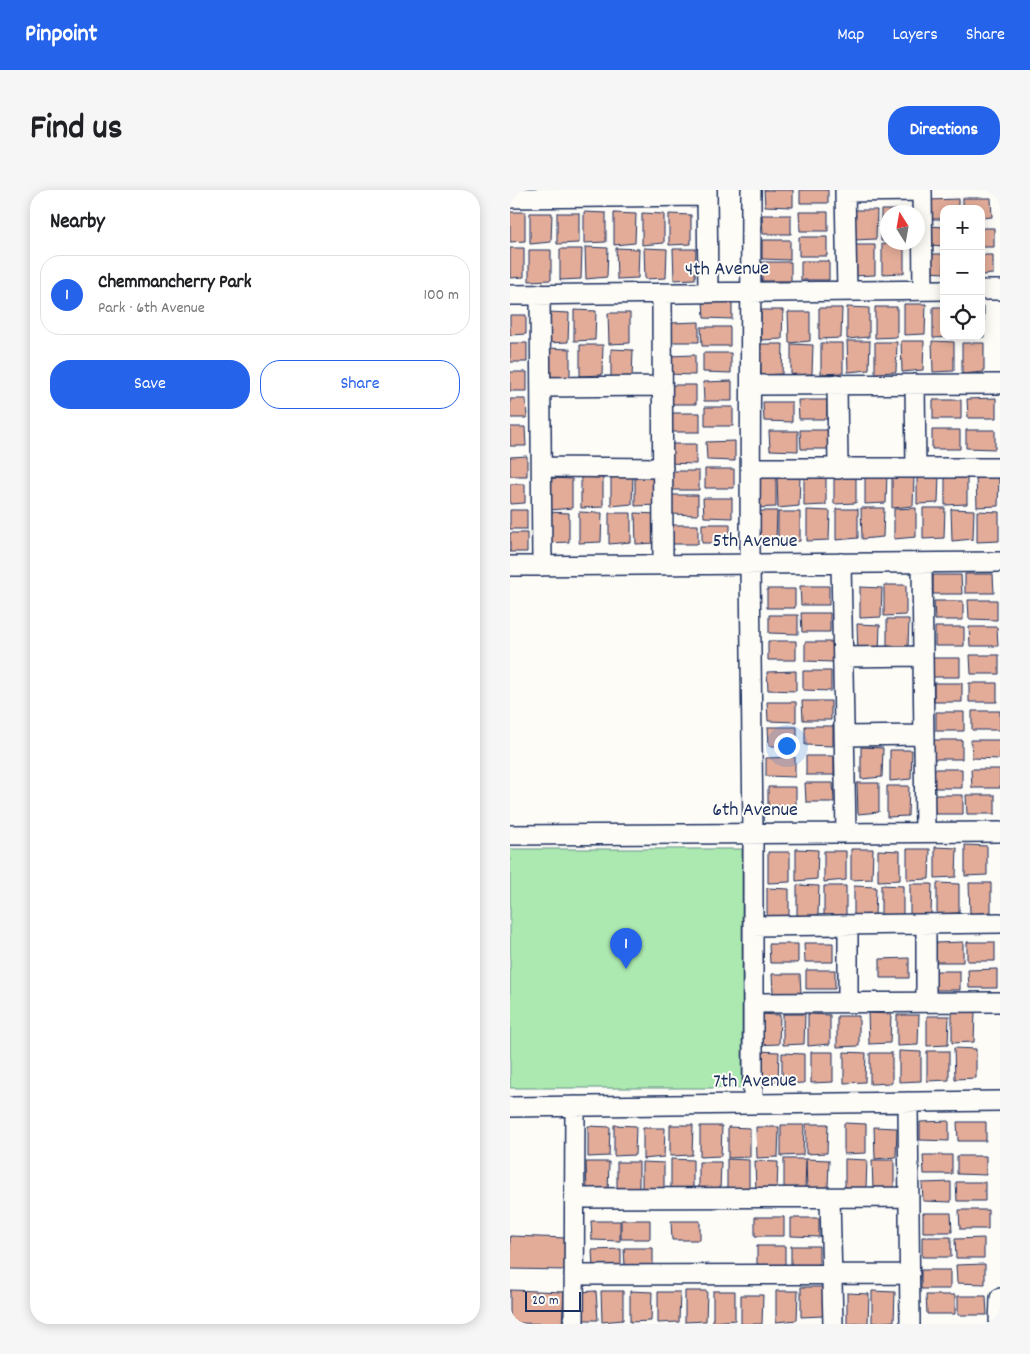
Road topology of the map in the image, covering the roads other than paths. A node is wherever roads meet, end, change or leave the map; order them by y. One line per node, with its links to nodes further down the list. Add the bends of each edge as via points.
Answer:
1 (751, 190): 13 (street)
2 (845, 191): 3 (street); 12 (street)
3 (922, 191): 8 (street)
4 (707, 193): 6 (street); 15 (street)
5 (534, 194): 6 (street); 7 (street)
6 (616, 194)
7 (510, 198)
8 (923, 290): 9 (street, 4th Avenue); 12 (street, 4th Avenue)
9 (940, 290)
10 (985, 290): 11 (street)
11 (1000, 290)
12 (847, 291): 13 (street, 4th Avenue)
13 (752, 292): 15 (street, 4th Avenue); 21 (street)
14 (662, 293): 15 (street, 4th Avenue); 16 (street, 4th Avenue); 22 (street)
15 (708, 293)
16 (540, 294): 17 (street, 4th Avenue); 23 (street)
17 (510, 295)
18 (837, 384): 19 (street); 21 (street); 27 (street)
19 (916, 384): 20 (street); 28 (street)
20 (1000, 384)
21 (751, 385): 26 (street)
22 (662, 386): 23 (street); 25 (street)
23 (541, 387): 24 (street)
24 (542, 467): 25 (street); 36 (street)
25 (663, 468): 34 (street)
26 (751, 468): 27 (street); 33 (street)
27 (838, 468): 28 (street)
28 (916, 468): 29 (street)
29 (1000, 468)
30 (1000, 562): 32 (street, 5th Avenue)
31 (841, 563): 32 (street, 5th Avenue); 33 (street, 5th Avenue); 38 (street)
32 (922, 563): 37 (street)
33 (750, 564): 34 (street, 5th Avenue); 44 (street)
34 (663, 565): 36 (street, 5th Avenue)
35 (510, 566): 36 (street, 5th Avenue)
36 (542, 566)
37 (923, 656): 38 (street); 39 (street)
38 (843, 657): 40 (street)
39 (924, 735): 40 (street); 41 (street)
40 (844, 736): 43 (street)
41 (925, 832): 42 (street, 6th Avenue); 43 (street, 6th Avenue)
42 (1000, 832)
43 (846, 833): 44 (street, 6th Avenue)
44 (754, 834): 45 (street, 6th Avenue); 49 (street)
45 (510, 835)
46 (1000, 923): 47 (street)
47 (926, 924): 48 (street); 51 (street)
48 (848, 925): 49 (street); 50 (street)
49 (753, 926): 53 (street)
50 (848, 1002): 51 (street); 53 (street)
51 (926, 1002): 52 (street)
52 (1000, 1002)
53 (753, 1003): 56 (street)
54 (1000, 1101): 55 (street, 7th Avenue)
55 (908, 1102): 56 (street, 7th Avenue); 59 (street)
56 (753, 1104): 57 (street, 7th Avenue)
57 (575, 1106): 58 (street, 7th Avenue); 60 (street)
58 (510, 1107)
59 (909, 1197): 61 (street); 63 (street)
60 (574, 1198): 61 (street); 64 (street)
61 (830, 1198): 62 (street)
62 (832, 1274): 63 (street); 64 (street); 67 (street)
63 (910, 1274): 68 (street)
64 (574, 1275): 66 (street)
65 (1000, 1298): 69 (street)
66 (574, 1324)
67 (833, 1324)
68 (910, 1324)
69 (999, 1324)

